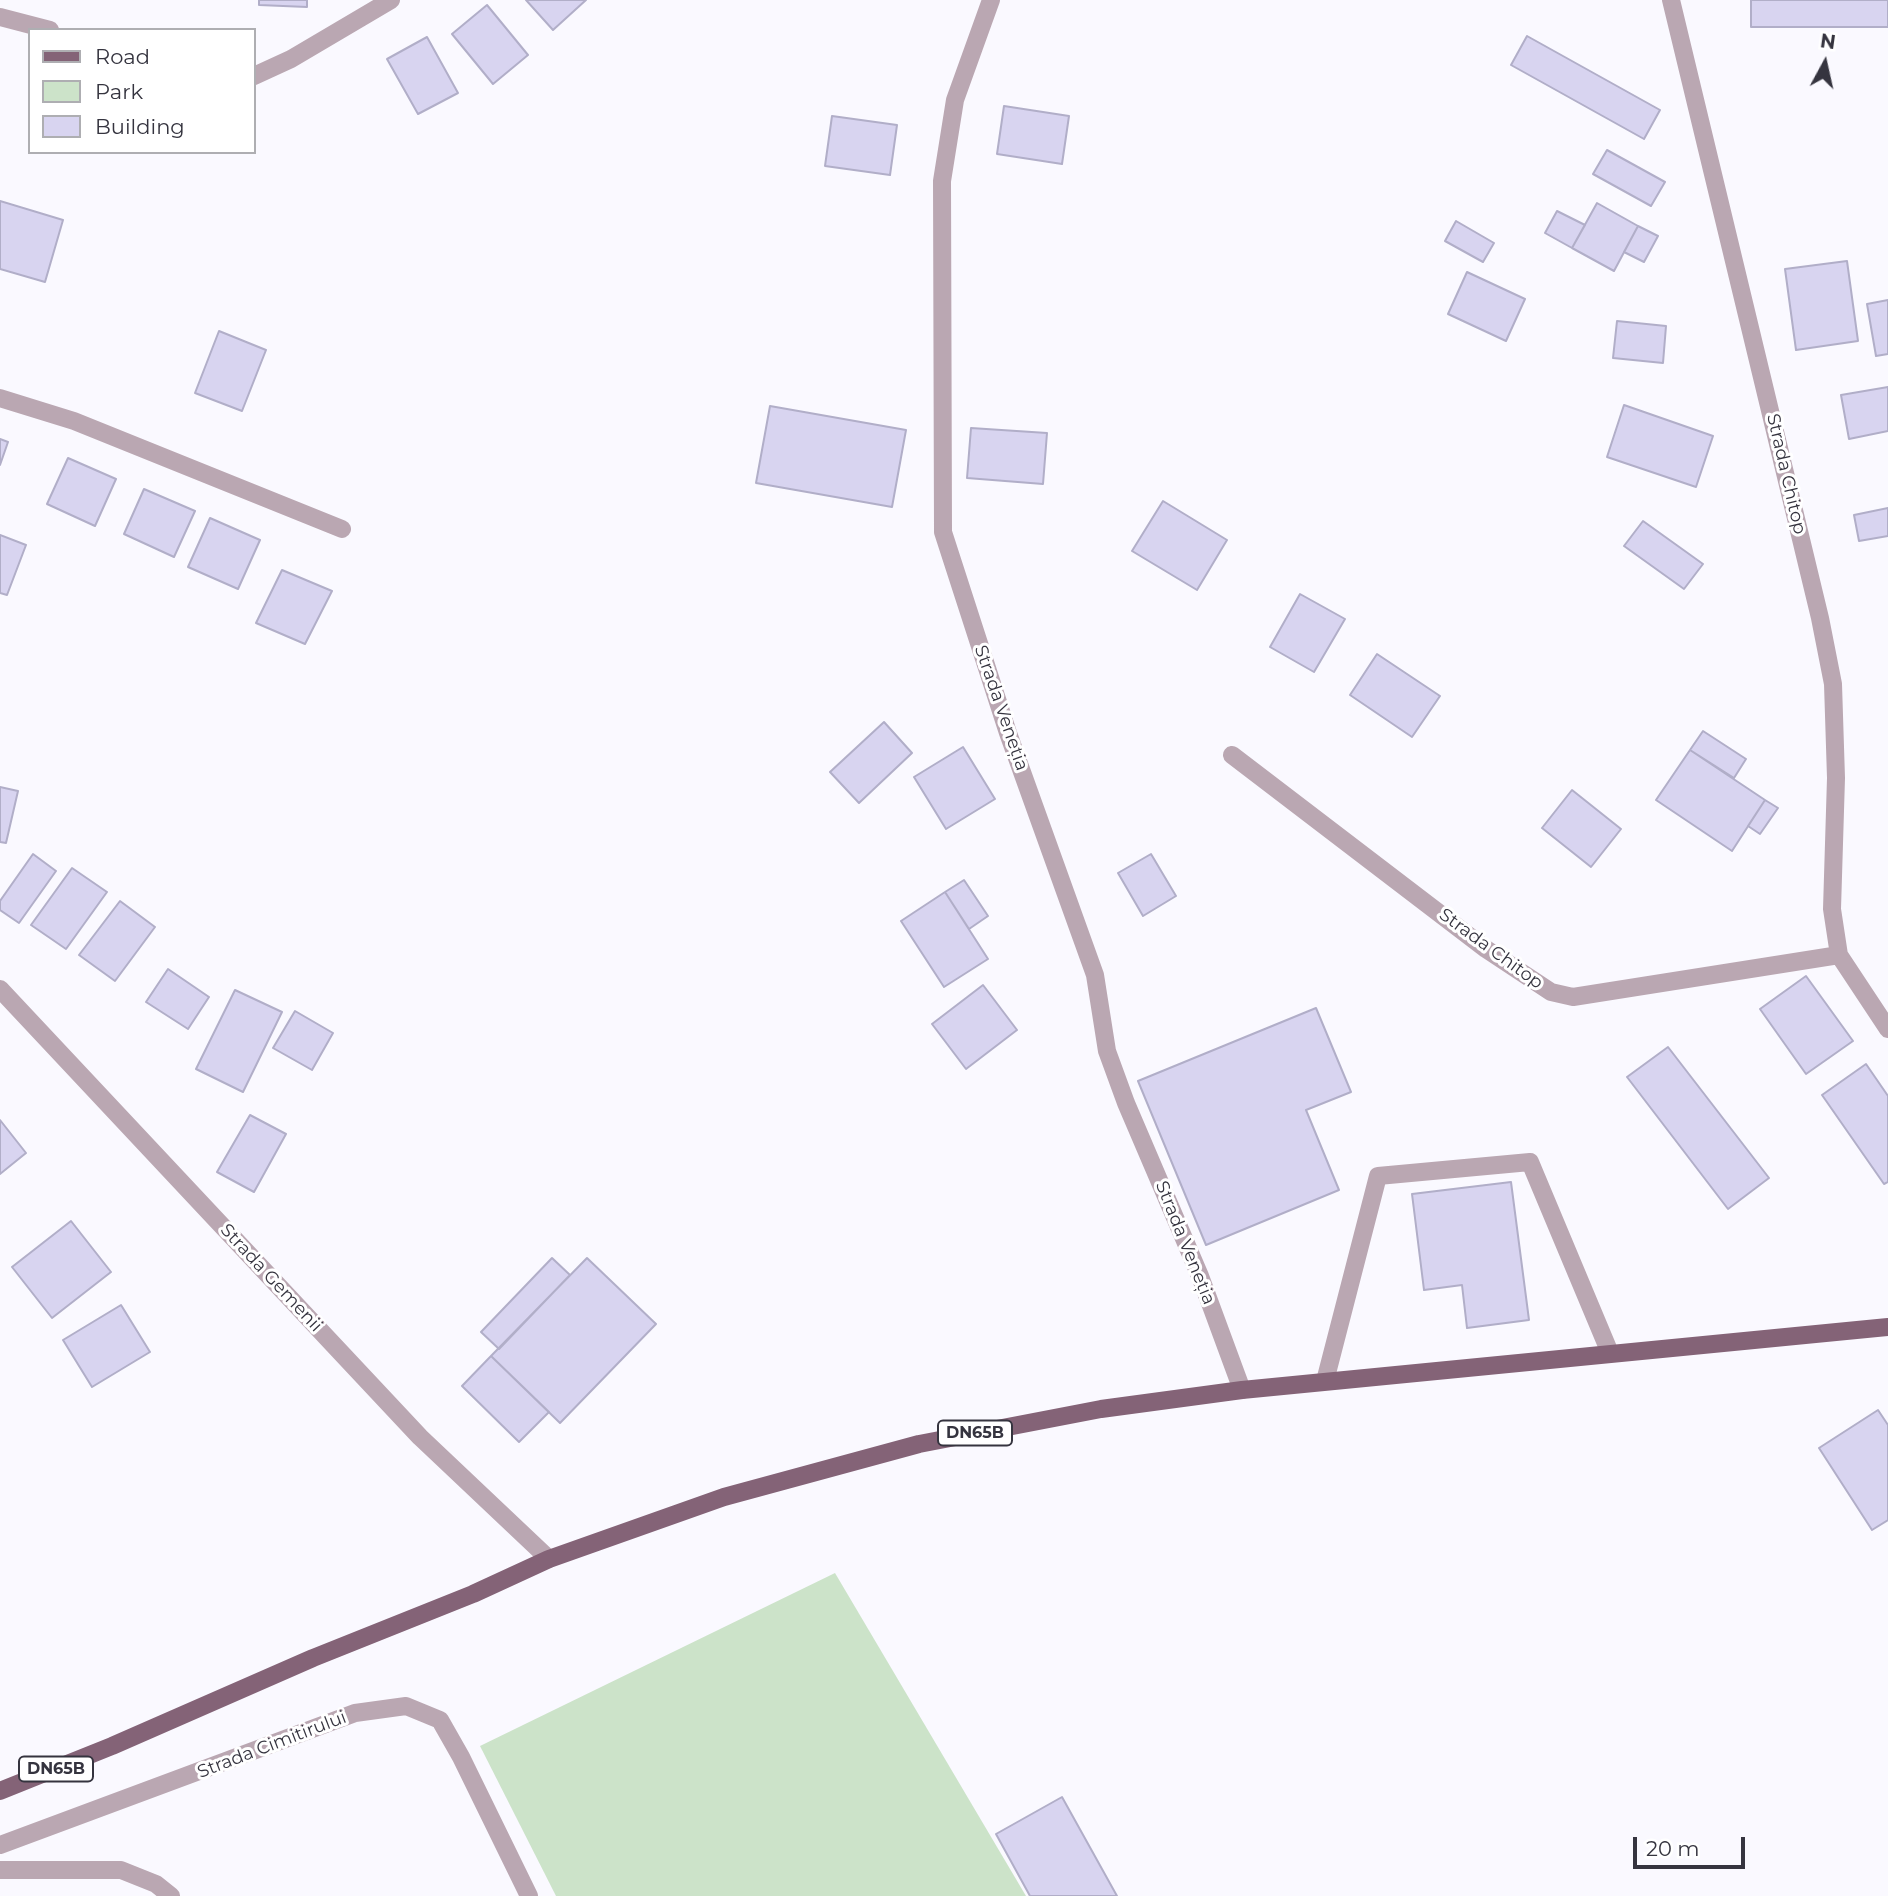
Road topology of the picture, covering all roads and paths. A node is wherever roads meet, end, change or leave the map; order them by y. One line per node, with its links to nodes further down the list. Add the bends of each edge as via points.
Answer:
1 (390, 0): 6 (street)
2 (991, 0): 16 (street, Strada Veneția, via 955,100 942,181 943,532 1008,733 1095,975 1107,1051)
3 (1671, 0): 10 (street, Strada Chitop, via 1833,684 1832,909)
4 (0, 17): 5 (street)
5 (42, 28)
6 (256, 75)
7 (0, 398): 8 (street, via 74,421)
8 (342, 529)
9 (1232, 755): 10 (street, Strada Chitop, via 1486,949 1551,992 1573,998)
10 (1839, 955): 12 (street, Strada Chitop)
11 (0, 989): 17 (street, Strada Gemenii, via 420,1437)
12 (1888, 1029)
13 (1888, 1327): 14 (main road, DN65B)
14 (1611, 1353): 15 (main road, DN65B); 15 (street, via 1530,1162 1378,1176)
15 (1325, 1381): 16 (main road, DN65B)
16 (1242, 1390): 17 (main road, DN65B, via 1101,1409 919,1444 723,1497)
17 (550, 1559): 18 (main road, DN65B)
18 (0, 1791)
19 (0, 1845): 22 (street, Strada Cimitirului, via 355,1713 406,1706 440,1720)
20 (0, 1870): 21 (street, via 121,1870 156,1884)
21 (171, 1896)
22 (529, 1896)

